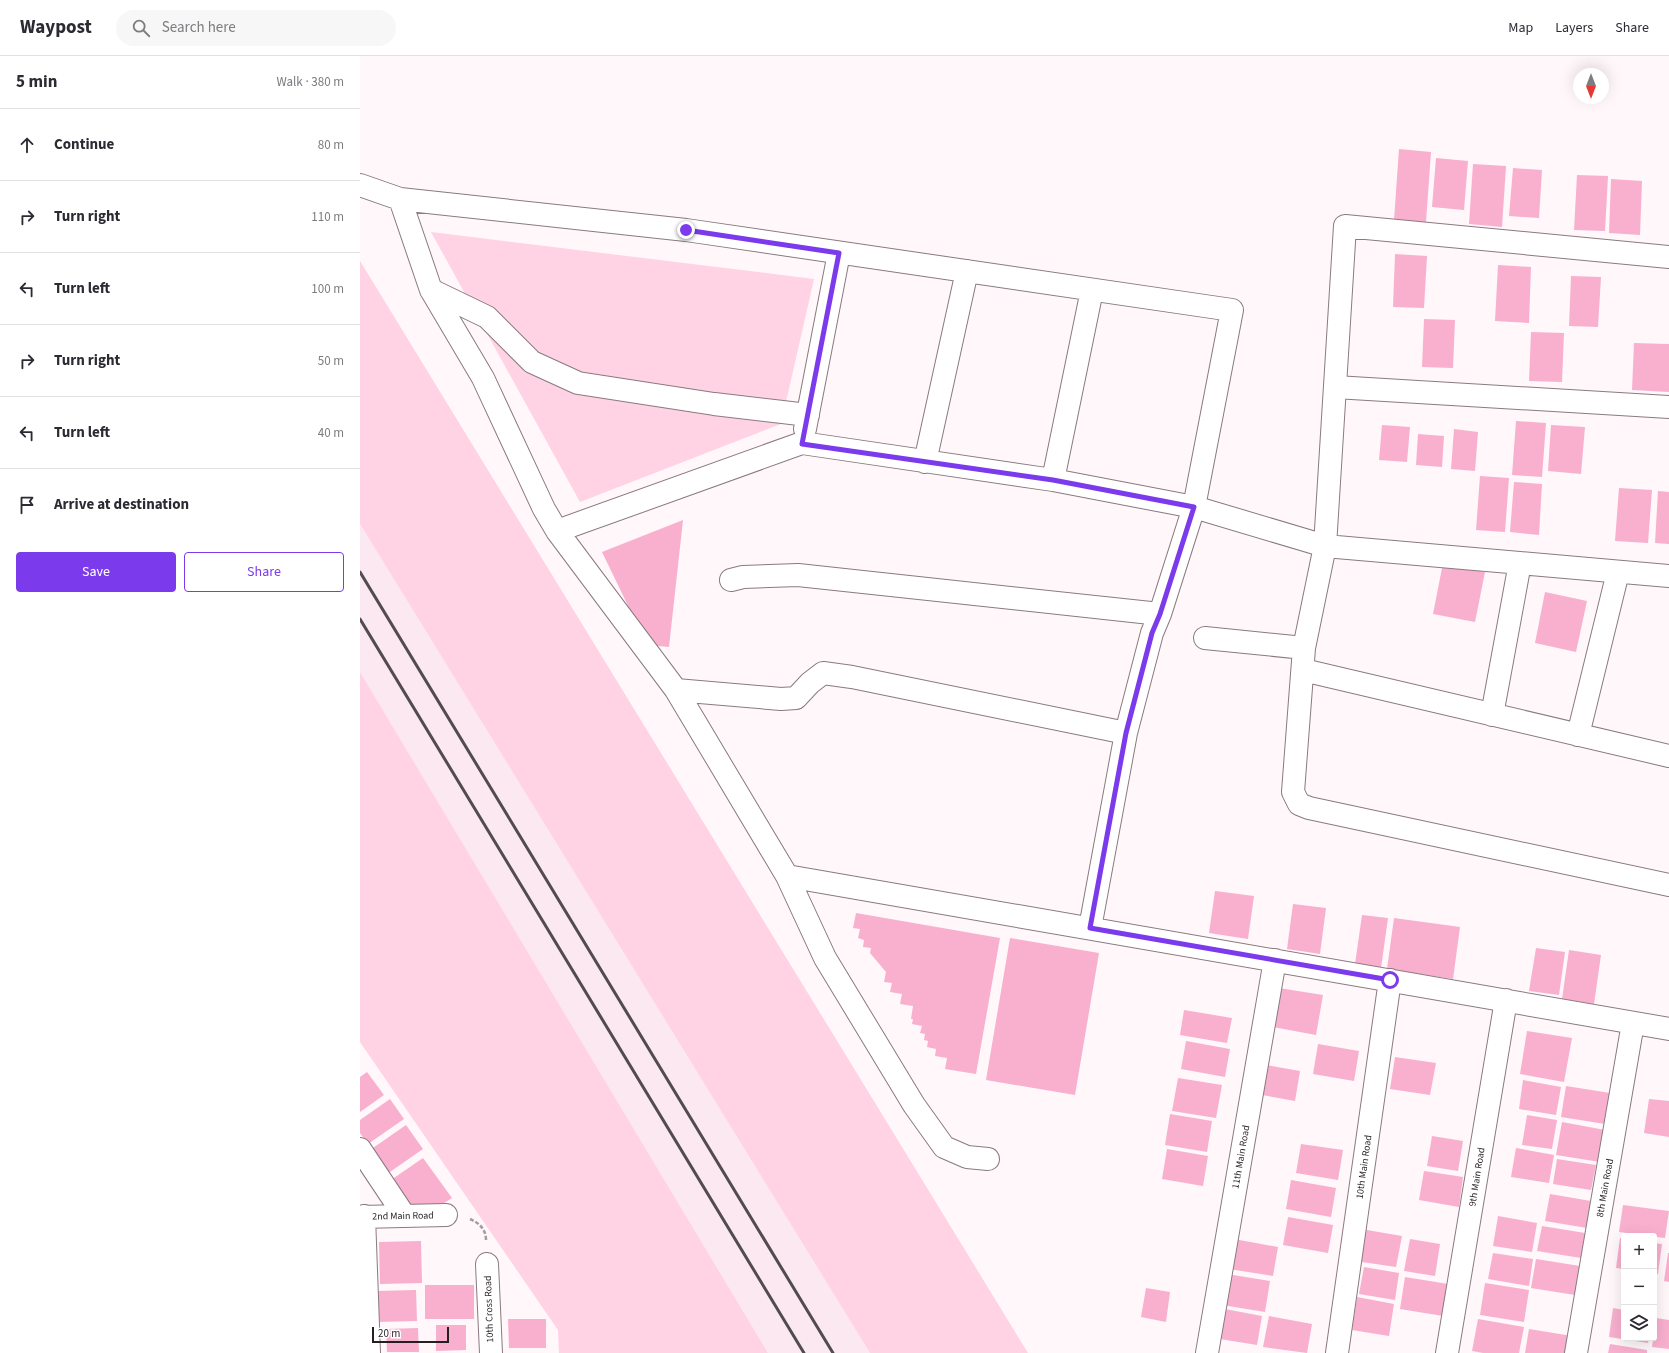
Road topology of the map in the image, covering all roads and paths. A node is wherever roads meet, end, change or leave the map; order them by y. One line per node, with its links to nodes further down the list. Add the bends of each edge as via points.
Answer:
1 (360, 185): 2 (street)
2 (400, 198): 3 (street, via 686,230); 6 (street)
3 (839, 253): 5 (street); 10 (street)
4 (1669, 257): 8 (street, via 1345,226)
5 (966, 271): 7 (street); 12 (street)
6 (431, 290): 10 (street, via 487,317 532,362 578,383 714,404); 15 (street, via 483,378 544,509)
7 (1092, 290): 13 (street); 14 (street, via 1232,310)
8 (1335, 387): 9 (street); 16 (street)
9 (1669, 407)
10 (808, 415): 11 (street)
11 (802, 444): 12 (street); 15 (street)
12 (925, 462): 13 (street)
13 (1053, 480): 14 (street)
14 (1194, 507): 16 (street); 21 (street)
15 (557, 531): 25 (street)
16 (1325, 546): 17 (street); 23 (street)
17 (1520, 563): 18 (street); 26 (street)
18 (1618, 572): 19 (street); 28 (street)
19 (1669, 576)
20 (731, 580): 21 (street, via 743,576 798,575)
21 (1160, 614): 27 (street, via 1152,633)
22 (1205, 638): 23 (street)
23 (1304, 648): 24 (street)
24 (1303, 670): 26 (street); 31 (street, via 1294,792 1299,804)
25 (676, 690): 27 (street, via 796,698 823,673); 30 (street)
26 (1492, 715): 28 (street)
27 (1126, 733): 32 (street)
28 (1578, 736): 29 (street)
29 (1669, 756)
30 (787, 876): 32 (street); 39 (street, via 825,958 914,1105 944,1146 967,1157)
31 (1669, 885)
32 (1090, 928): 33 (street)
33 (1275, 960): 34 (street); 46 (street, 11th Main Road)
34 (1390, 980): 35 (street); 47 (street, 10th Main Road)
35 (1506, 1000): 36 (street); 48 (street, 9th Main Road)
36 (1633, 1023): 37 (street); 49 (street, 8th Main Road)
37 (1669, 1029)
38 (360, 1149): 40 (street)
39 (988, 1159)
40 (404, 1215): 41 (street, 2nd Main Road); 42 (street, 2nd Main Road)
41 (446, 1215)
42 (362, 1217): 44 (street)
43 (488, 1264): 45 (street, 10th Cross Road)
44 (369, 1353)
45 (491, 1353)
46 (1207, 1353)
47 (1337, 1353)
48 (1447, 1353)
49 (1576, 1353)

